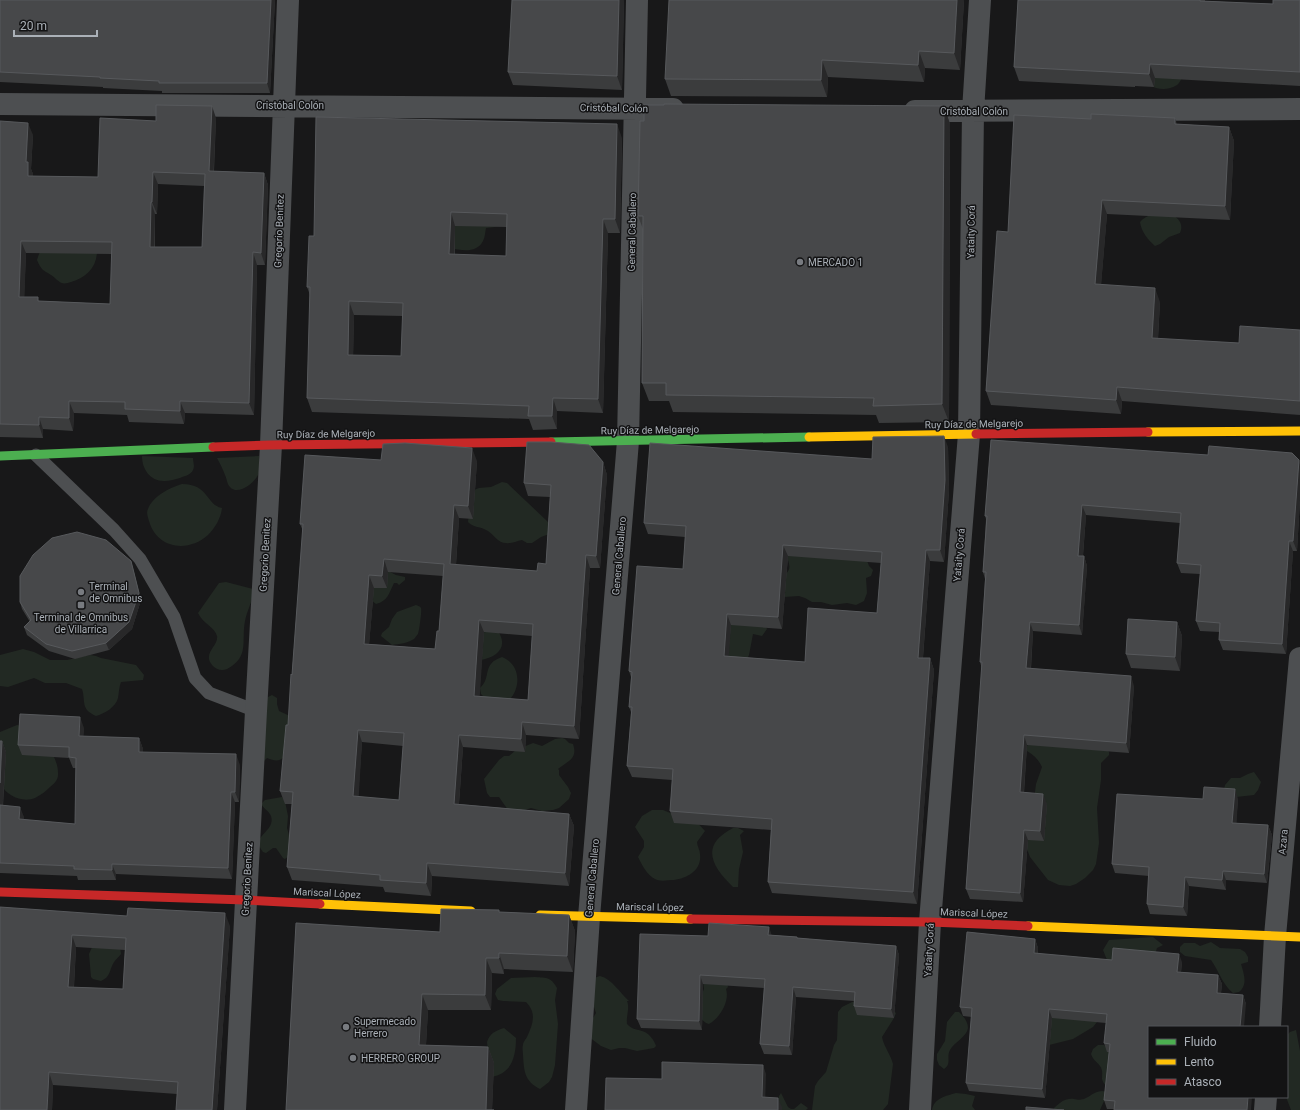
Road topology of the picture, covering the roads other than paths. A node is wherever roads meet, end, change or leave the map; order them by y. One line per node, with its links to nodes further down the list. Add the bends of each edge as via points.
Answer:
1 (288, 0): 5 (street, Gregorio Benitez)
2 (637, 0): 6 (street, General Caballero)
3 (980, 0): 10 (street, Yataity Corá)
4 (0, 104): 5 (street, Cristóbal Colón)
5 (283, 105): 6 (street, Cristóbal Colón); 14 (street, Gregorio Benitez)
6 (634, 108): 7 (street, Cristóbal Colón); 13 (street, General Caballero)
7 (689, 109)
8 (1300, 109): 10 (street, Cristóbal Colón)
9 (894, 110): 10 (street, Cristóbal Colón)
10 (973, 111): 12 (street, Yataity Corá)
11 (1300, 431): 12 (street, Ruy Díaz de Melgarejo)
12 (969, 434): 13 (street, Ruy Díaz de Melgarejo); 24 (street, Yataity Corá)
13 (628, 441): 14 (street, Ruy Díaz de Melgarejo); 23 (street, General Caballero)
14 (271, 446): 15 (street, Ruy Díaz de Melgarejo); 18 (street, Gregorio Benitez)
15 (36, 455): 16 (street, Ruy Díaz de Melgarejo); 18 (lane, via 114,530 140,560 174,617 195,678 209,693)
16 (0, 456)
17 (1300, 658): 25 (street, Azara)
18 (256, 711): 20 (street, Gregorio Benitez)
19 (0, 892): 20 (street, Mariscal López)
20 (246, 900): 21 (street, Mariscal López); 29 (street, Gregorio Benitez)
21 (477, 911)
22 (533, 914): 23 (street, Mariscal López)
23 (589, 917): 24 (street, Mariscal López); 30 (street, General Caballero)
24 (930, 922): 25 (street, Mariscal López); 31 (street, Yataity Corá)
25 (1275, 936): 26 (street, Mariscal López); 27 (street, Azara)
26 (1300, 937)
27 (1270, 1026)
28 (1266, 1098): 32 (street)
29 (235, 1110)
30 (576, 1110)
31 (920, 1110)
32 (1265, 1110)

